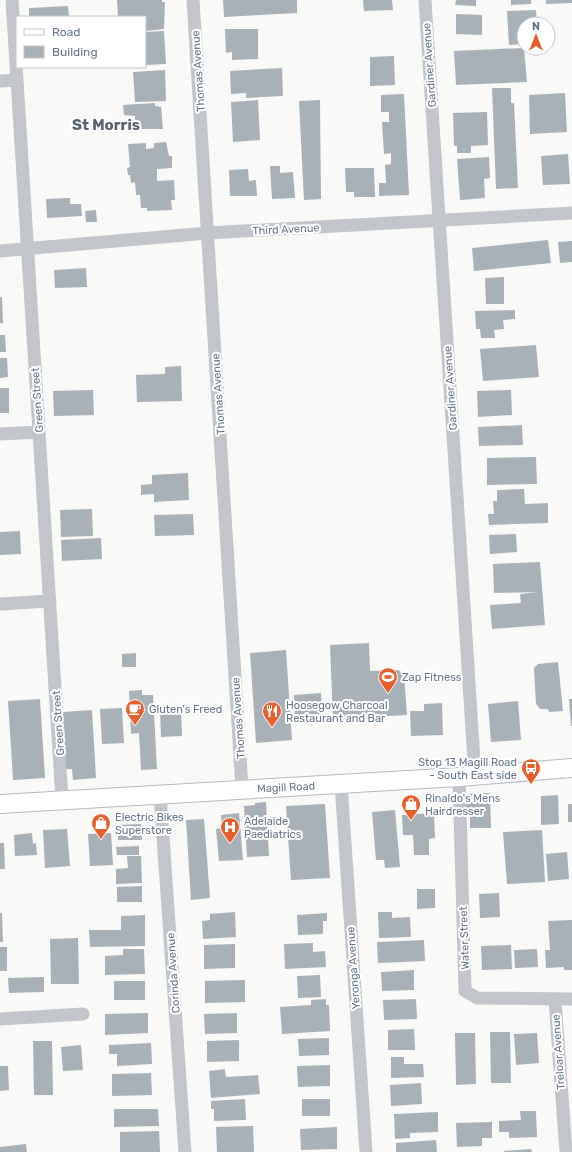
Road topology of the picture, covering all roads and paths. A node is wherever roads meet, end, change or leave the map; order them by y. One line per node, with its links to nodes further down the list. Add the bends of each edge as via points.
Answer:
1 (12, 0): 4 (street, Green Street)
2 (193, 0): 10 (street, Thomas Avenue)
3 (425, 0): 9 (street, Gardiner Avenue)
4 (16, 64)
5 (16, 68): 6 (street, Green Street)
6 (17, 80): 7 (street); 11 (street, Green Street)
7 (0, 81)
8 (572, 213): 9 (street, Third Avenue)
9 (439, 220): 10 (street, Third Avenue); 18 (street, Gardiner Avenue)
10 (208, 233): 11 (street, Third Avenue); 20 (street, Thomas Avenue)
11 (28, 249): 12 (street, Third Avenue); 13 (street, Green Street)
12 (0, 252)
13 (39, 432): 14 (street); 15 (street, Green Street)
14 (0, 434)
15 (50, 601): 16 (street); 22 (street, Green Street)
16 (0, 604)
17 (572, 768): 18 (main road, Magill Road)
18 (467, 776): 19 (main road, Magill Road); 25 (street, Water Street, via 465,991 477,998)
19 (341, 784): 20 (main road, Magill Road); 29 (street, Yeronga Avenue)
20 (242, 789): 21 (main road, Magill Road)
21 (160, 794): 22 (main road, Magill Road); 28 (street, Corinda Avenue)
22 (62, 800): 23 (main road, Magill Road)
23 (0, 804)
24 (572, 999): 25 (street, Water Street)
25 (554, 1000): 30 (street, Treloar Avenue)
26 (83, 1014): 27 (street)
27 (0, 1019)
28 (185, 1152)
29 (366, 1152)
30 (566, 1152)

